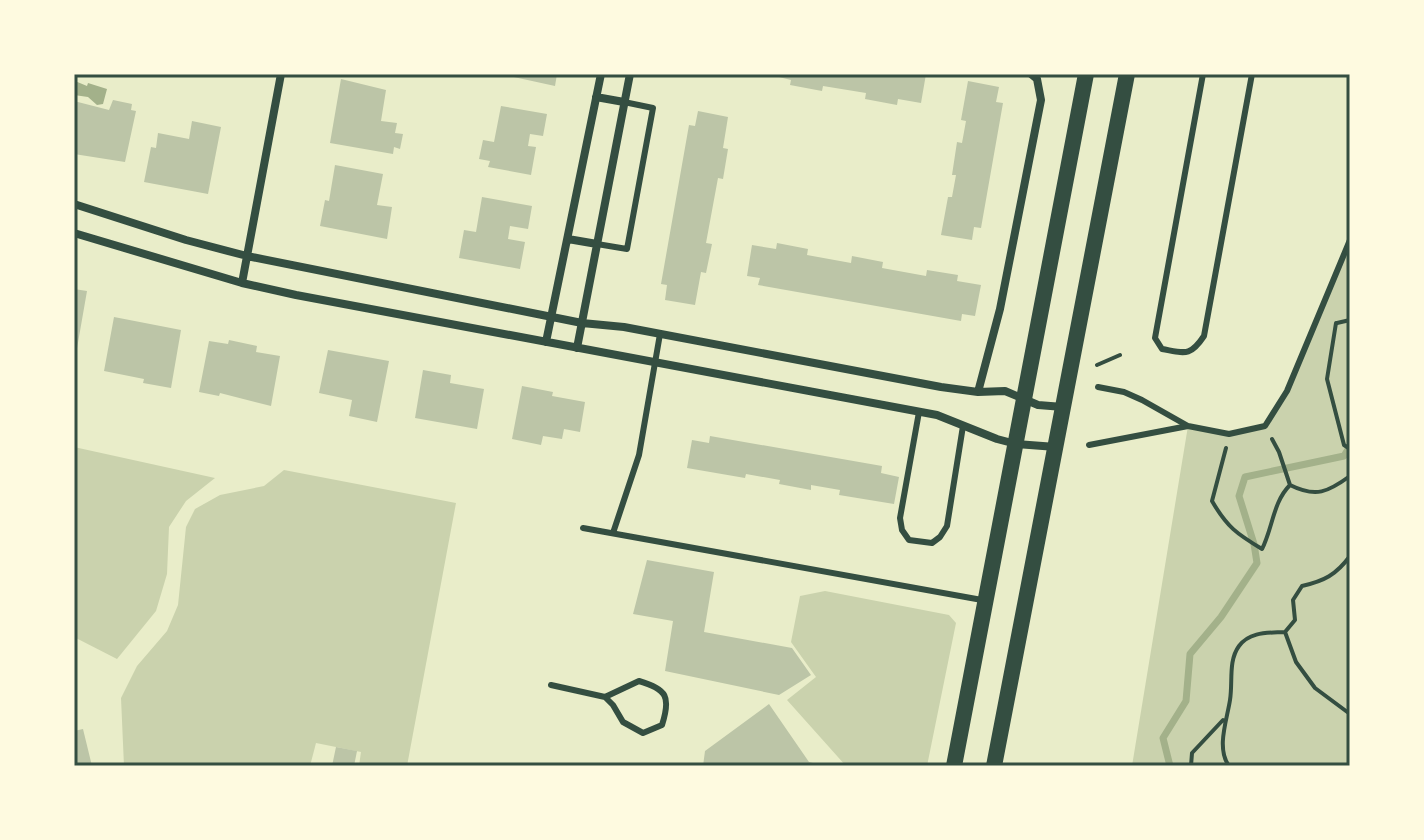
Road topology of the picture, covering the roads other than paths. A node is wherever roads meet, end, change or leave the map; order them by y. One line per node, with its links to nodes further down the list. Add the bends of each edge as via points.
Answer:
1 (281, 74): 16 (street)
2 (601, 74): 9 (street)
3 (630, 74): 10 (street)
4 (1031, 74): 25 (street, via 1041,100 1000,309)
5 (1086, 74): 26 (main road)
6 (1127, 74): 27 (main road)
7 (1203, 74): 8 (lane, via 1155,338 1162,349 1186,353 1204,336)
8 (1252, 74)
9 (596, 97): 10 (street); 13 (street)
10 (624, 102): 15 (street); 15 (lane, via 653,108 630,234 627,249)
11 (74, 204): 16 (street)
12 (74, 233): 17 (street)
13 (568, 239): 15 (street); 18 (street)
14 (1350, 240): 30 (lane, via 1287,391 1265,426 1229,434)
15 (597, 244): 19 (street)
16 (247, 256): 17 (street); 18 (street)
17 (242, 283): 21 (street)
18 (551, 316): 19 (street); 21 (street)
19 (582, 323): 20 (street); 22 (street)
20 (660, 334): 23 (lane); 25 (street)
21 (546, 342): 22 (street)
22 (577, 348): 23 (street)
23 (655, 362): 28 (street); 35 (lane, via 639,455)
24 (1098, 387): 30 (lane, via 1124,392)
25 (978, 392): 26 (street, via 1005,391)
26 (1025, 400): 27 (street); 31 (main road)
27 (1064, 407): 33 (main road)
28 (919, 412): 29 (street); 29 (lane, via 900,518 909,540 932,543 947,526)
29 (963, 426): 31 (street)
30 (1188, 426): 32 (lane)
31 (1016, 444): 33 (street); 36 (main road)
32 (1089, 445)
33 (1056, 447): 40 (main road)
34 (583, 528): 35 (lane)
35 (613, 533): 36 (lane)
36 (986, 600): 39 (main road)
37 (551, 685): 38 (lane)
38 (605, 697): 38 (lane, via 623,722 643,733 662,725 668,706 663,691 639,681)
39 (954, 766)
40 (994, 766)

